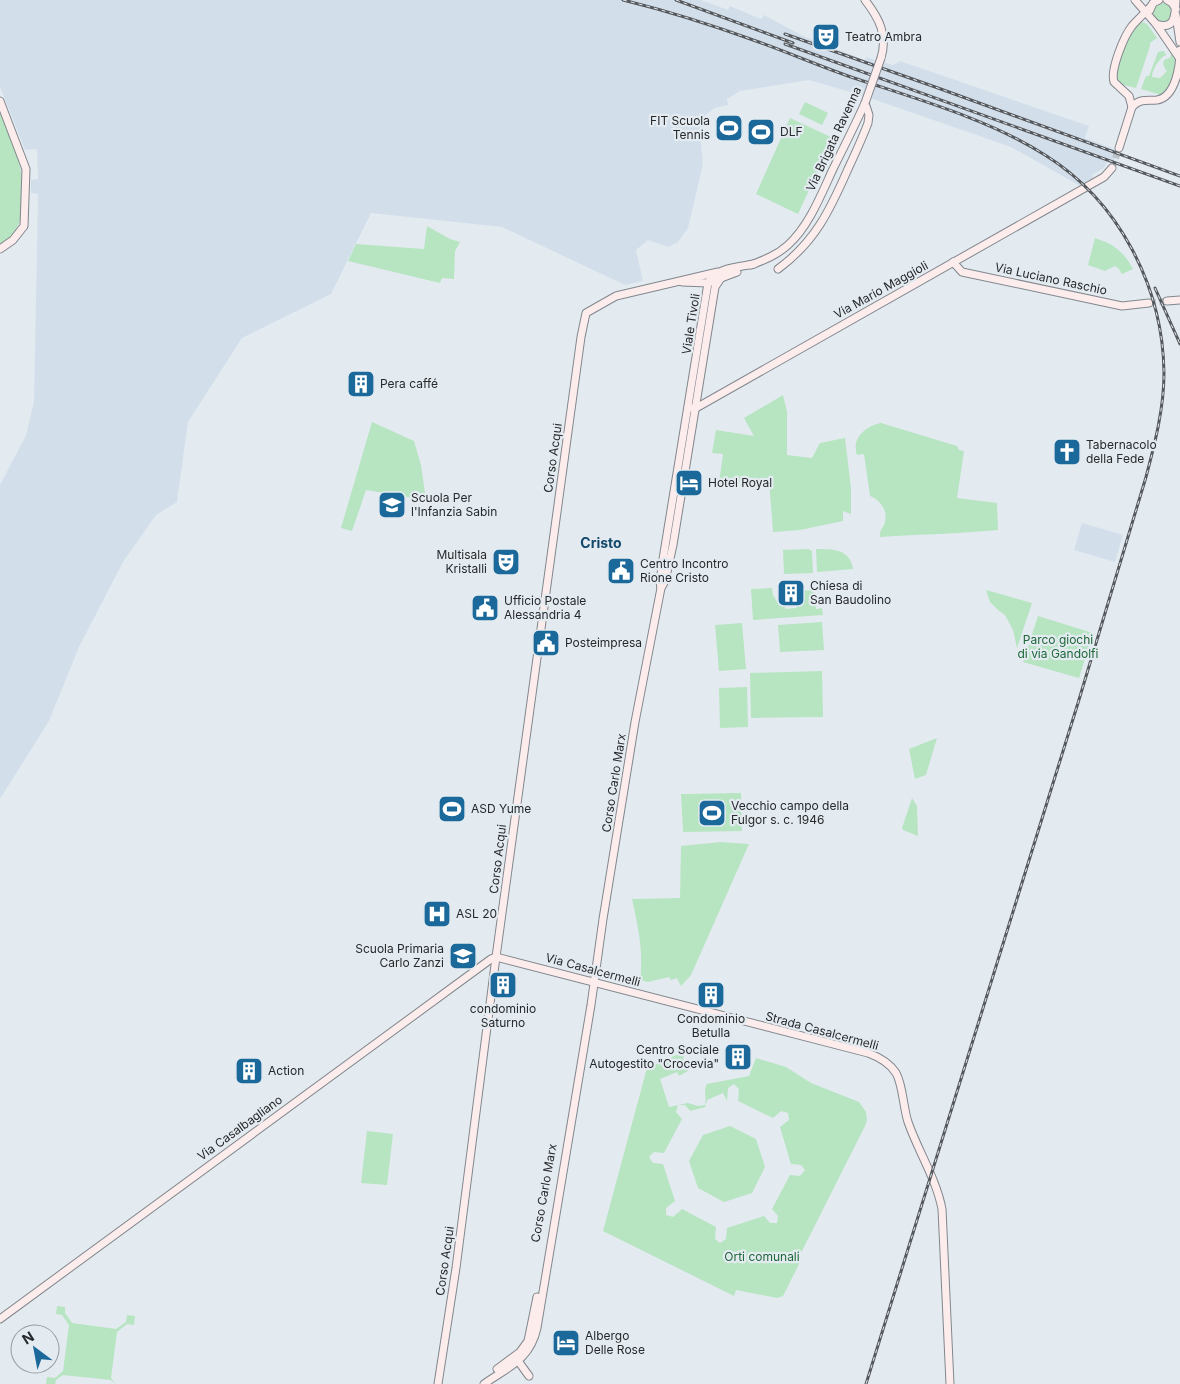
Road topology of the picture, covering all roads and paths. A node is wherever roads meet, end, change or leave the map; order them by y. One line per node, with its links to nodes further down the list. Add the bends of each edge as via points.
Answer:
1 (865, 0): 13 (street, Via Brigata Ravenna, bridge, via 882,26 884,39 881,58)
2 (1134, 0): 7 (street)
3 (1167, 0): 6 (street)
4 (1176, 0): 6 (street)
5 (1155, 2): 7 (street); 8 (street, via 1149,12)
6 (1176, 11): 8 (street, via 1174,20 1168,25); 9 (street)
7 (1145, 13): 8 (street); 14 (street, via 1131,28 1112,74 1114,82 1129,96)
8 (1154, 22): 11 (street)
9 (1180, 42)
10 (1180, 50): 11 (street)
11 (1180, 59): 14 (street, via 1169,93 1160,99 1140,101)
12 (0, 101): 17 (street, via 26,169 24,226)
13 (865, 103): 19 (street, via 868,123 838,193 811,239); 20 (street, Via Brigata Ravenna, via 802,229 792,241 765,260)
14 (1132, 107): 15 (street)
15 (1119, 148)
16 (1112, 168): 18 (street, Via Mario Maggioli, via 1104,177)
17 (0, 249)
18 (952, 262): 27 (street, Via Luciano Raschio, via 962,272 1113,304); 28 (street, Via Mario Maggioli)
19 (778, 269)
20 (720, 275): 21 (street); 23 (street); 28 (street, Viale Tivoli)
21 (678, 282): 22 (street); 29 (street, Corso Acqui, via 613,297 586,313)
22 (695, 282): 23 (street); 24 (street, via 704,287)
23 (708, 283): 24 (street, Viale Tivoli)
24 (706, 298): 28 (street, Viale Tivoli)
25 (1180, 300): 26 (street)
26 (1167, 301)
27 (1149, 303)
28 (692, 408): 30 (street, Corso Carlo Marx, via 672,551 661,586 635,722)
29 (496, 957): 30 (street, Via Casalcermelli); 32 (street, Via Casalbagliano); 35 (street, Corso Acqui)
30 (593, 982): 31 (street, Via Casalcermelli); 33 (street, Corso Carlo Marx, via 537,1330 530,1348)
31 (685, 1006): 38 (street, Strada Casalcermelli, via 871,1054 892,1068 899,1079 907,1119 941,1201)
32 (0, 1319)
33 (516, 1359): 34 (street); 36 (street, Corso Carlo Marx); 37 (street, Corso Carlo Marx)
34 (529, 1376)
35 (439, 1382)
36 (477, 1384)
37 (484, 1384)
38 (950, 1384)

